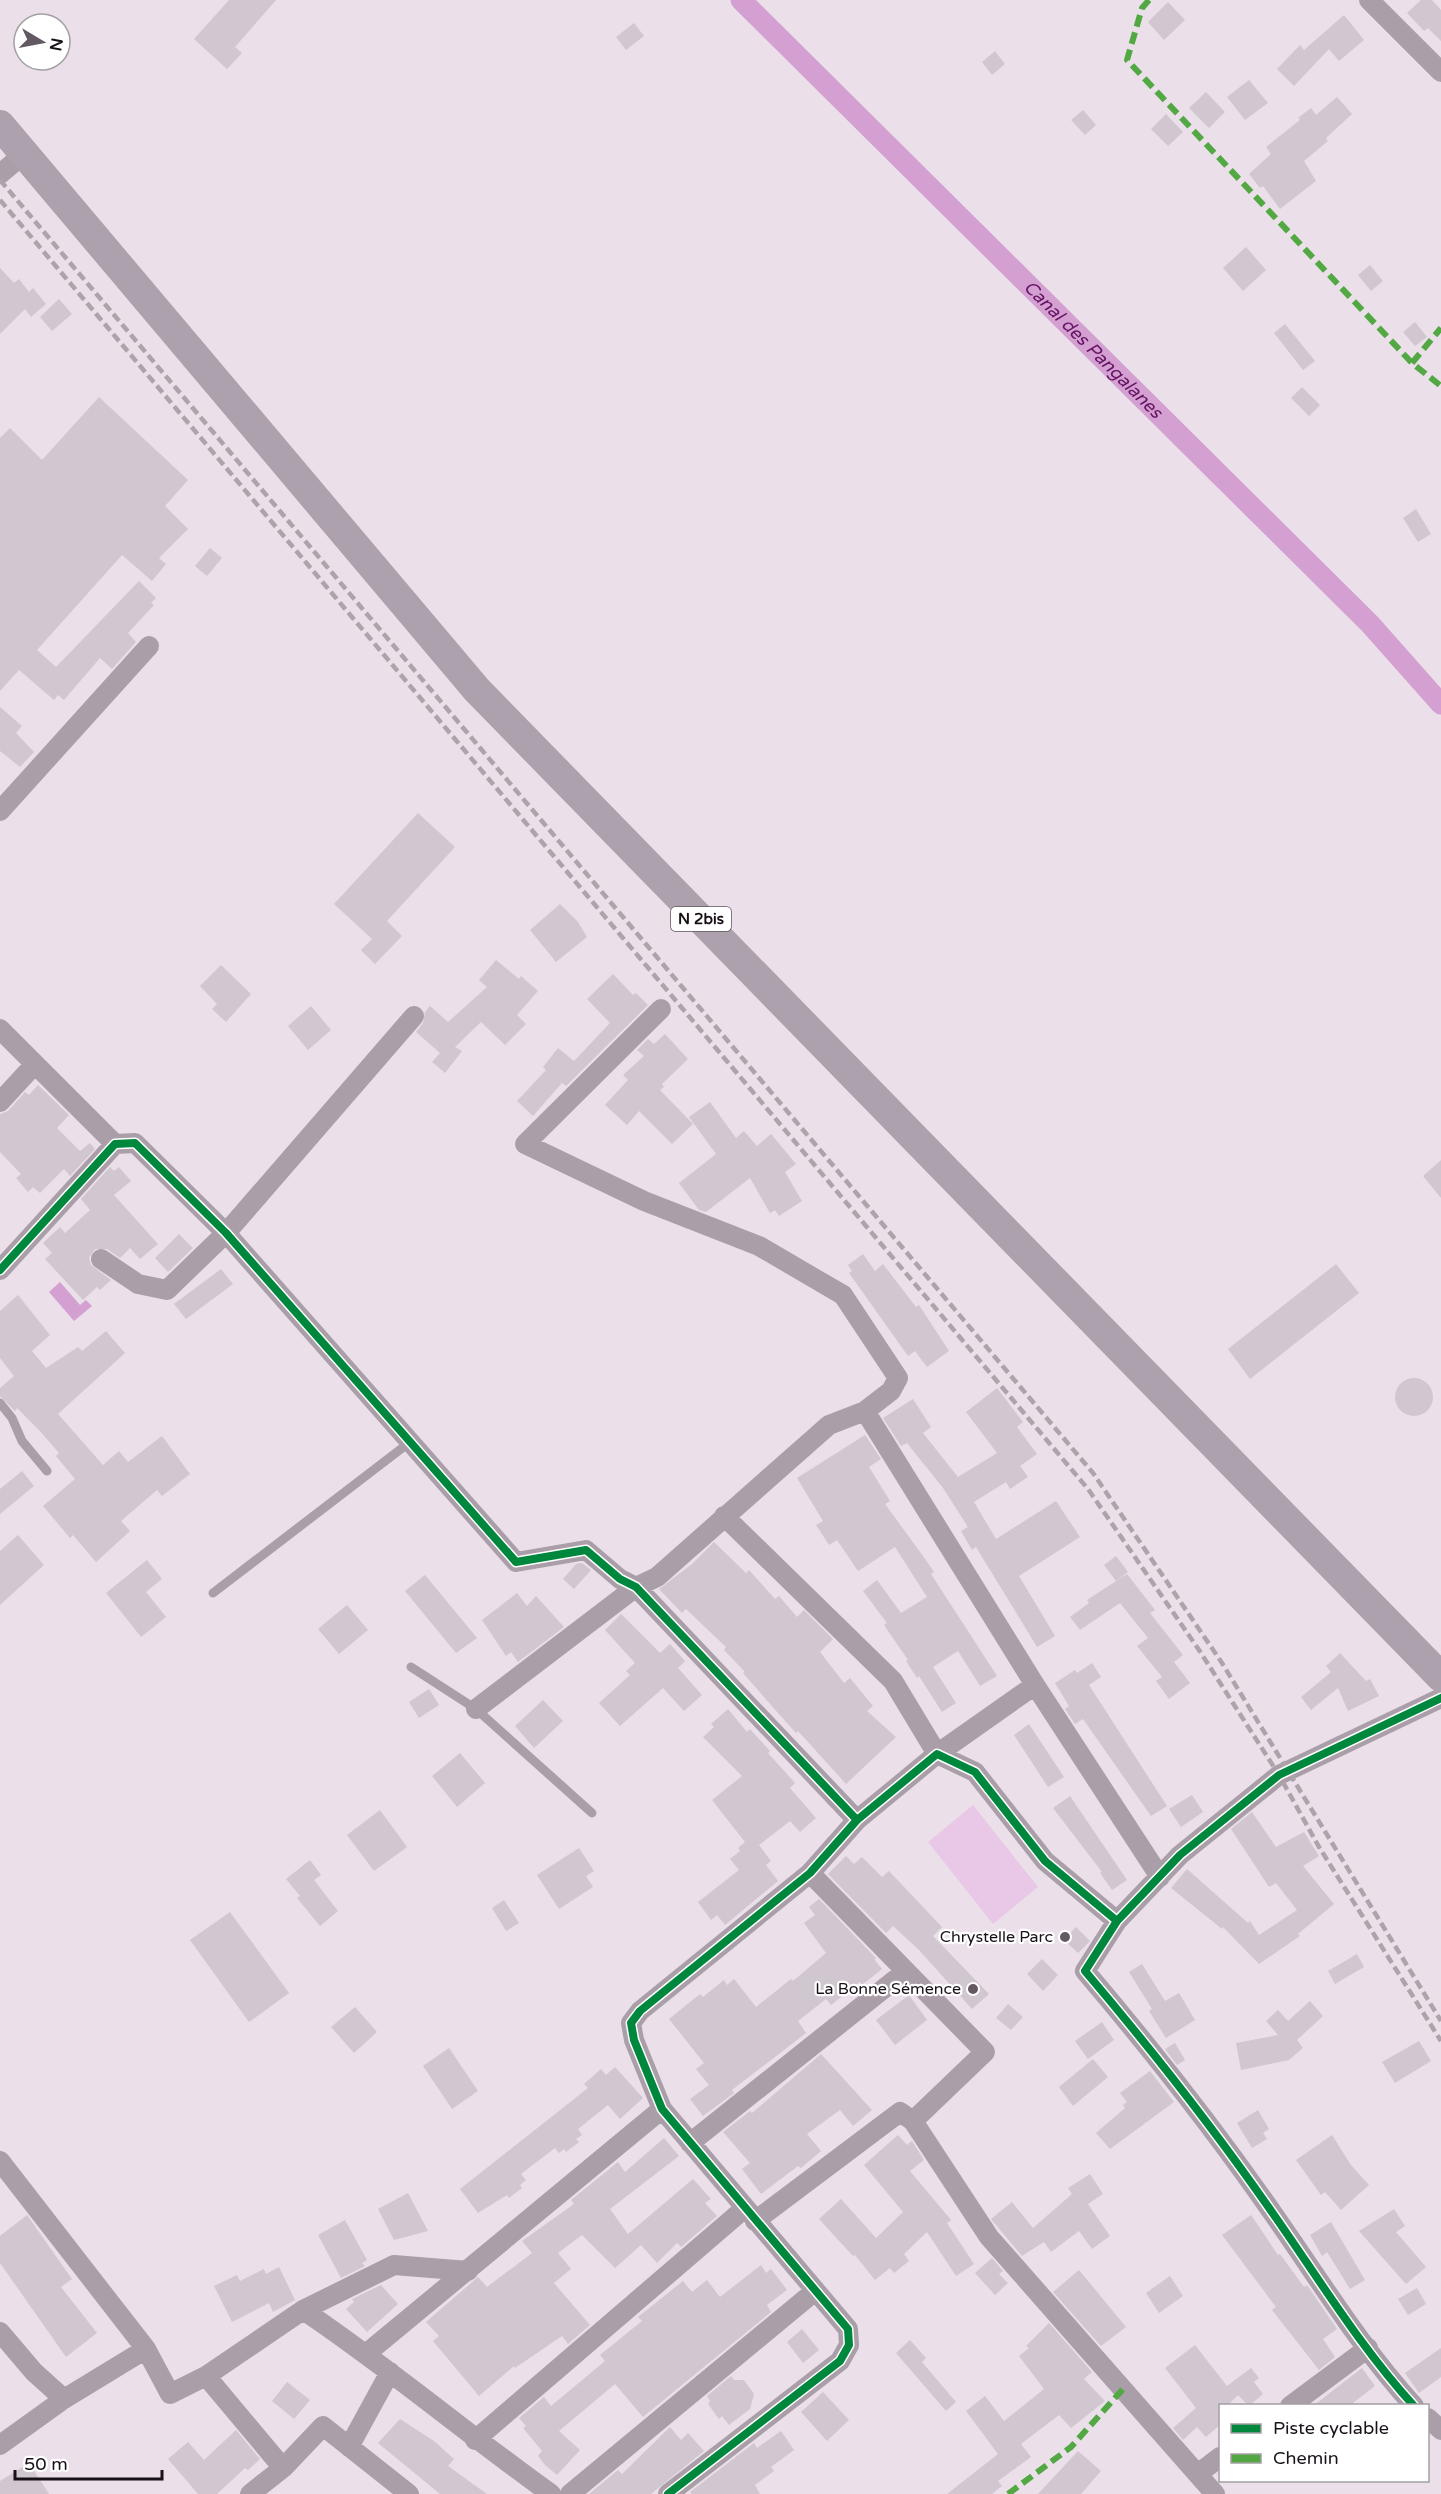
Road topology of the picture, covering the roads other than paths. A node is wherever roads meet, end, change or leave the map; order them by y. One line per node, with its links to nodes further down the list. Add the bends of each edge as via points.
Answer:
1 (1369, 0): 2 (street)
2 (1441, 72)
3 (0, 125): 4 (main road, N 2bis)
4 (24, 154): 5 (street); 25 (main road, N 2bis, via 477,690)
5 (0, 174)
6 (148, 646): 7 (street)
7 (0, 811)
8 (661, 1009): 18 (street, via 525,1144 644,1200 759,1246 843,1295 898,1378 891,1391)
9 (414, 1016): 14 (street)
10 (0, 1029): 11 (street)
11 (35, 1064): 12 (street); 13 (street)
12 (0, 1102)
13 (115, 1144): 14 (street, via 135,1143); 16 (street)
14 (226, 1233): 15 (street, via 167,1290 138,1284); 19 (street)
15 (101, 1259)
16 (0, 1270)
17 (0, 1403): 20 (lane, via 22,1441)
18 (865, 1411): 21 (street, via 830,1425); 26 (street)
19 (410, 1442): 22 (street, via 516,1562 586,1550 620,1579); 23 (lane)
20 (47, 1471)
21 (724, 1515): 22 (street, via 657,1577); 29 (street, via 893,1681)
22 (636, 1587): 28 (street); 31 (street)
23 (213, 1593)
24 (411, 1667): 28 (lane)
25 (1441, 1677)
26 (1035, 1685): 29 (street); 33 (street)
27 (1441, 1698): 33 (street, via 1288,1768 1180,1855)
28 (476, 1709): 30 (lane)
29 (937, 1754): 31 (street); 34 (street, via 975,1772 1045,1861)
30 (592, 1813)
31 (856, 1820): 32 (street)
32 (810, 1873): 35 (street); 36 (street, via 640,2011 631,2023)
33 (1160, 1877): 34 (street)
34 (1118, 1922): 45 (street, via 1084,1971 1207,2119)
35 (906, 1971): 37 (street, via 985,2052); 38 (street)
36 (662, 2109): 38 (street); 41 (street)
37 (913, 2121): 40 (street, via 900,2112); 60 (street, via 990,2237)
38 (690, 2143): 40 (street)
39 (0, 2161): 46 (street)
40 (750, 2215): 42 (street); 55 (street)
41 (468, 2271): 43 (street, via 394,2265); 47 (street)
42 (815, 2291): 64 (street); 65 (street, via 848,2329 849,2345 840,2361)
43 (303, 2310): 47 (street); 49 (street)
44 (0, 2332): 50 (street, via 34,2372)
45 (1368, 2348): 51 (street); 52 (street)
46 (146, 2349): 49 (street, via 170,2394); 50 (street)
47 (367, 2354): 48 (street)
48 (390, 2372): 55 (street); 57 (street)
49 (206, 2376): 59 (street)
50 (64, 2399): 56 (street)
51 (1293, 2404)
52 (1412, 2404)
53 (1429, 2419): 54 (street)
54 (1441, 2430)
55 (475, 2440): 63 (street)
56 (0, 2445)
57 (349, 2447): 59 (street, via 323,2427); 62 (street)
58 (1219, 2458): 60 (street)
59 (284, 2468): 61 (street)
60 (1199, 2473): 66 (street)
61 (250, 2494)
62 (409, 2494)
63 (551, 2494)
64 (570, 2494)
65 (668, 2494)
66 (1215, 2494)

